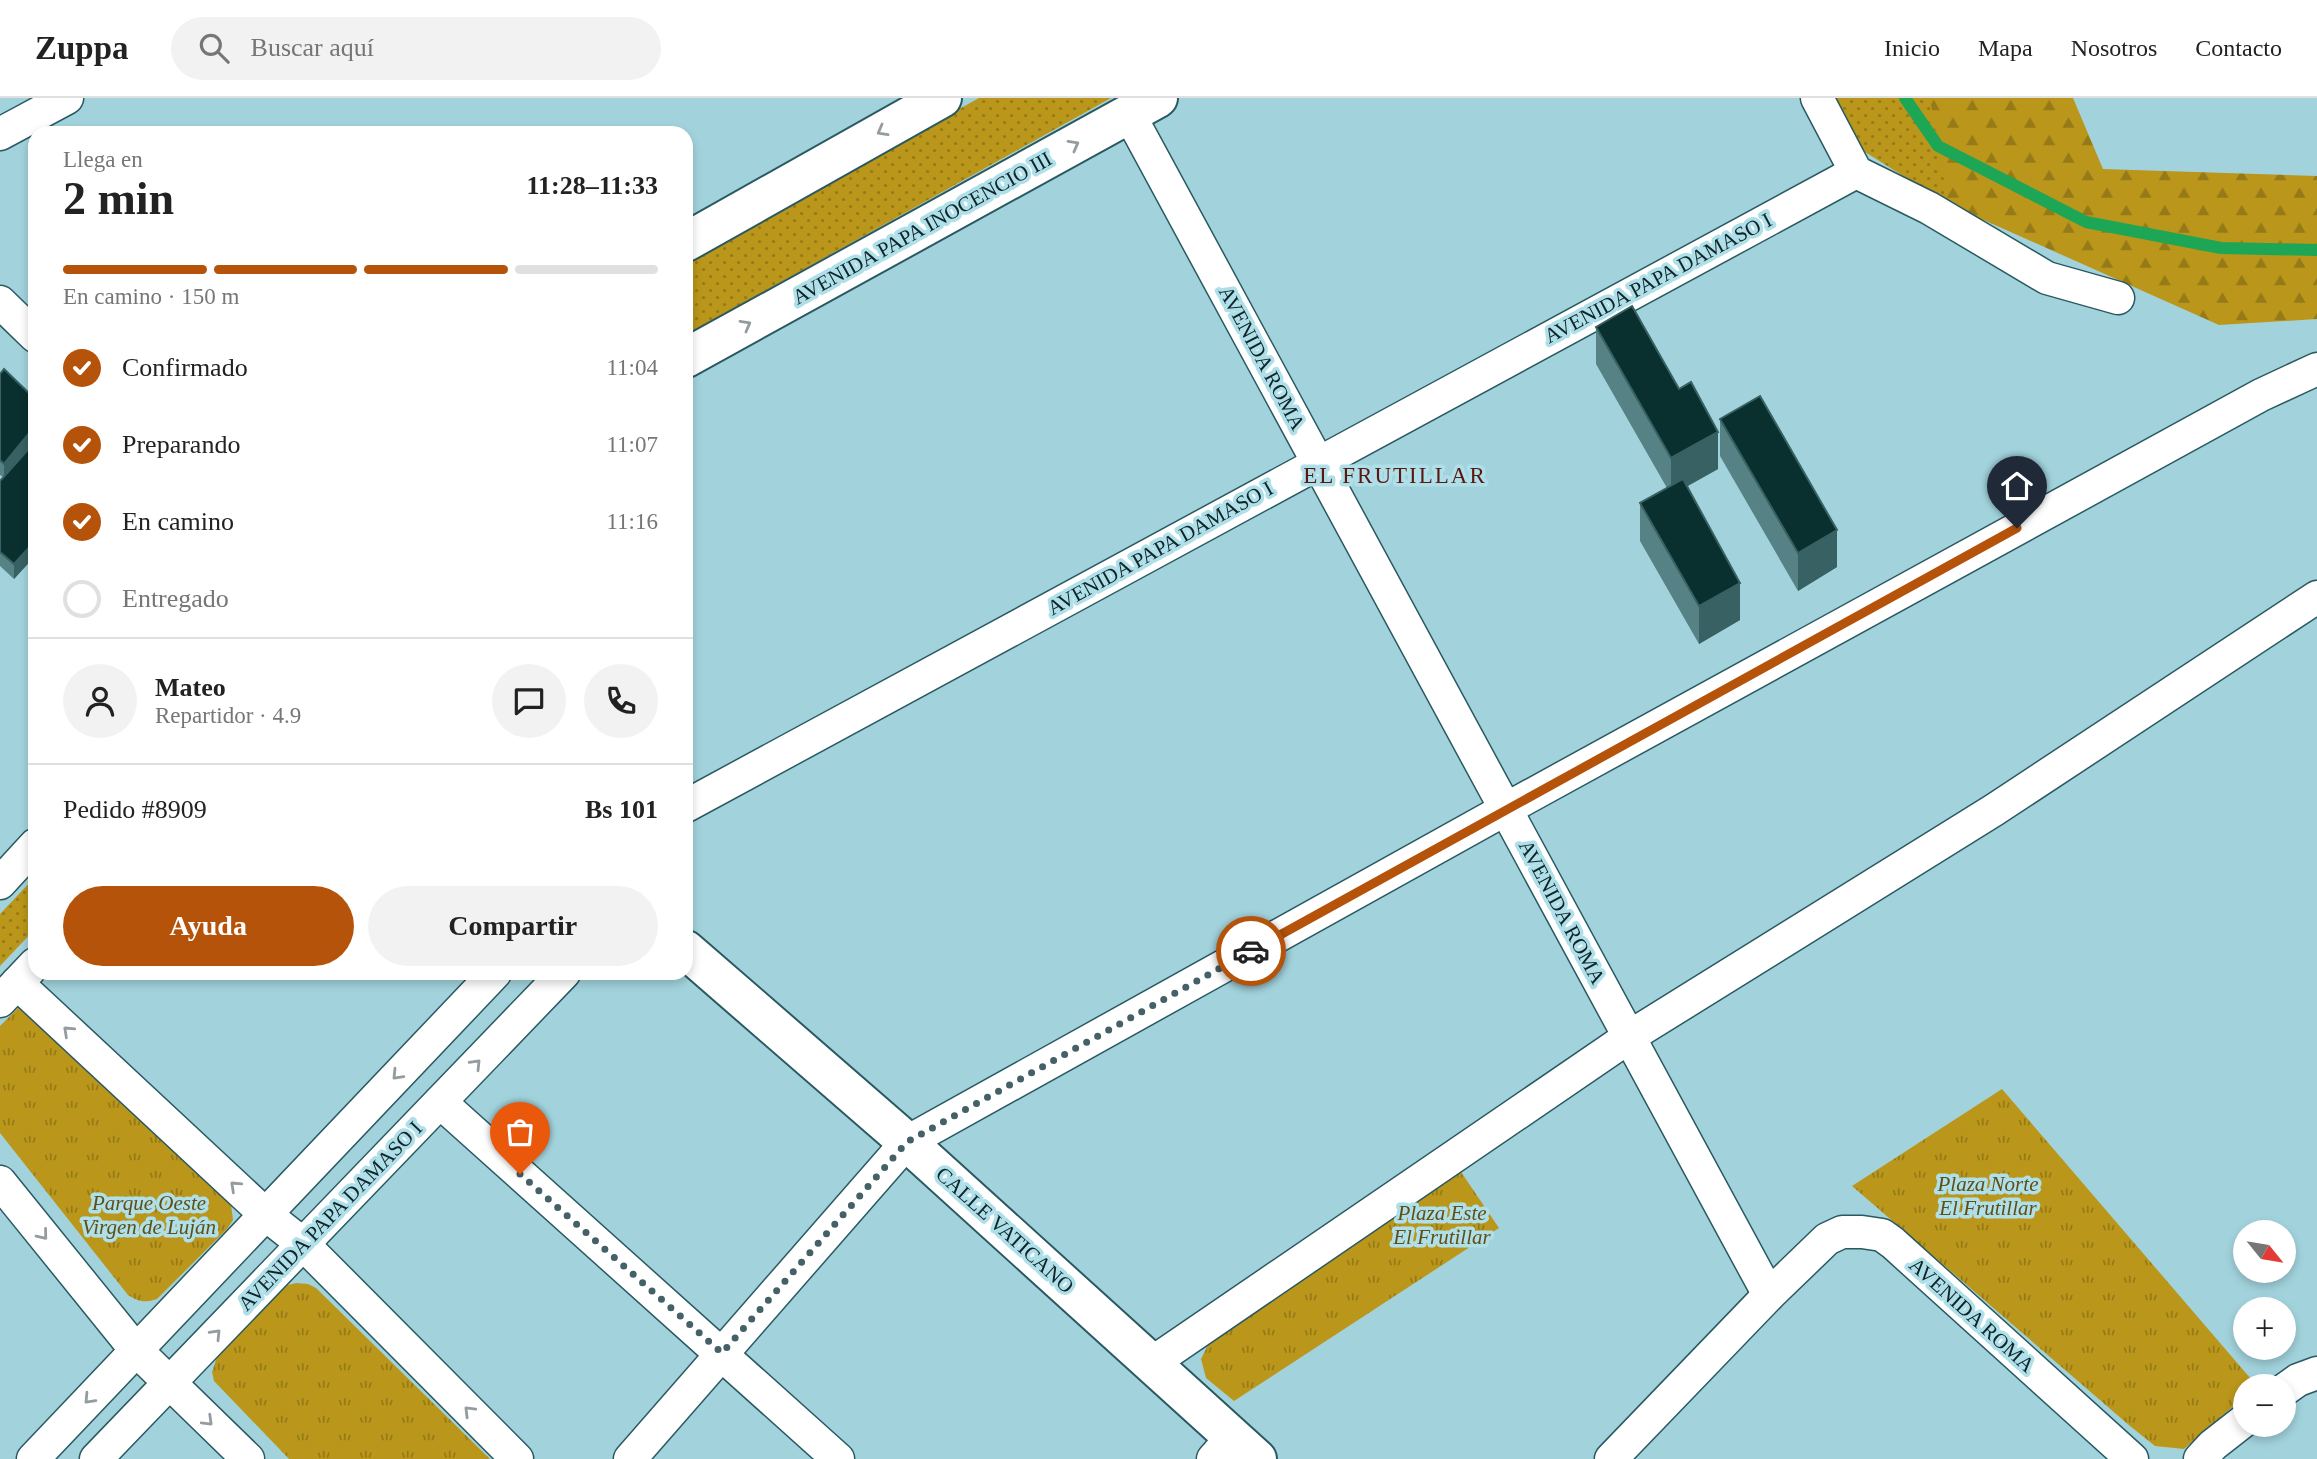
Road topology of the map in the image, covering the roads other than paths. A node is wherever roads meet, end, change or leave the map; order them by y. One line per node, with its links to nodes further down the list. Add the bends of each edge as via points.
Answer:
1 (67, 98): 5 (street)
2 (942, 98): 7 (street, one-way to 7)
3 (1816, 98): 6 (street)
4 (1144, 106): 11 (street, AVENIDA PAPA INOCENCIO III, one-way to 4); 13 (street, AVENIDA ROMA)
5 (0, 134)
6 (1856, 172): 8 (street, via 1929,208 2047,278); 13 (street, AVENIDA PAPA DAMASO I)
7 (693, 238)
8 (2118, 298)
9 (0, 302): 10 (street)
10 (28, 329)
11 (693, 354)
12 (2317, 369): 16 (street, via 2248,401)
13 (1318, 462): 15 (street, AVENIDA PAPA DAMASO I); 16 (street, AVENIDA ROMA)
14 (2317, 597): 23 (street, via 1994,810)
15 (693, 802)
16 (1506, 809): 23 (street, AVENIDA ROMA); 25 (street)
17 (28, 853): 18 (street)
18 (0, 883)
19 (693, 956): 25 (street, CALLE VATICANO)
20 (488, 980): 27 (street, one-way to 27)
21 (557, 980): 24 (street, AVENIDA PAPA DAMASO I, one-way to 21)
22 (17, 982): 27 (street, one-way to 22)
23 (1629, 1037): 29 (street, AVENIDA ROMA); 32 (street)
24 (440, 1102): 28 (street, AVENIDA PAPA DAMASO I); 31 (street)
25 (907, 1142): 31 (street); 32 (street, CALLE VATICANO)
26 (0, 1182): 30 (street, one-way to 30)
27 (265, 1214): 28 (street); 30 (street)
28 (303, 1244): 35 (street, AVENIDA PAPA DAMASO I, one-way to 28); 41 (street, one-way to 28)
29 (1769, 1295): 44 (street); 45 (street, AVENIDA ROMA, via 1827,1240 1842,1232 1882,1235)
30 (135, 1349): 35 (street); 38 (street, one-way to 38)
31 (722, 1353): 42 (street); 43 (street)
32 (1152, 1363): 37 (street, CALLE VATICANO)
33 (2317, 1373): 34 (street)
34 (2296, 1382)
35 (168, 1383): 39 (street, AVENIDA PAPA DAMASO I); 40 (street, one-way to 40)
36 (2233, 1430): 46 (street)
37 (1234, 1451)
38 (33, 1459)
39 (96, 1459)
40 (248, 1459)
41 (517, 1459)
42 (630, 1459)
43 (838, 1459)
44 (1611, 1459)
45 (2132, 1459)
46 (2200, 1459)

